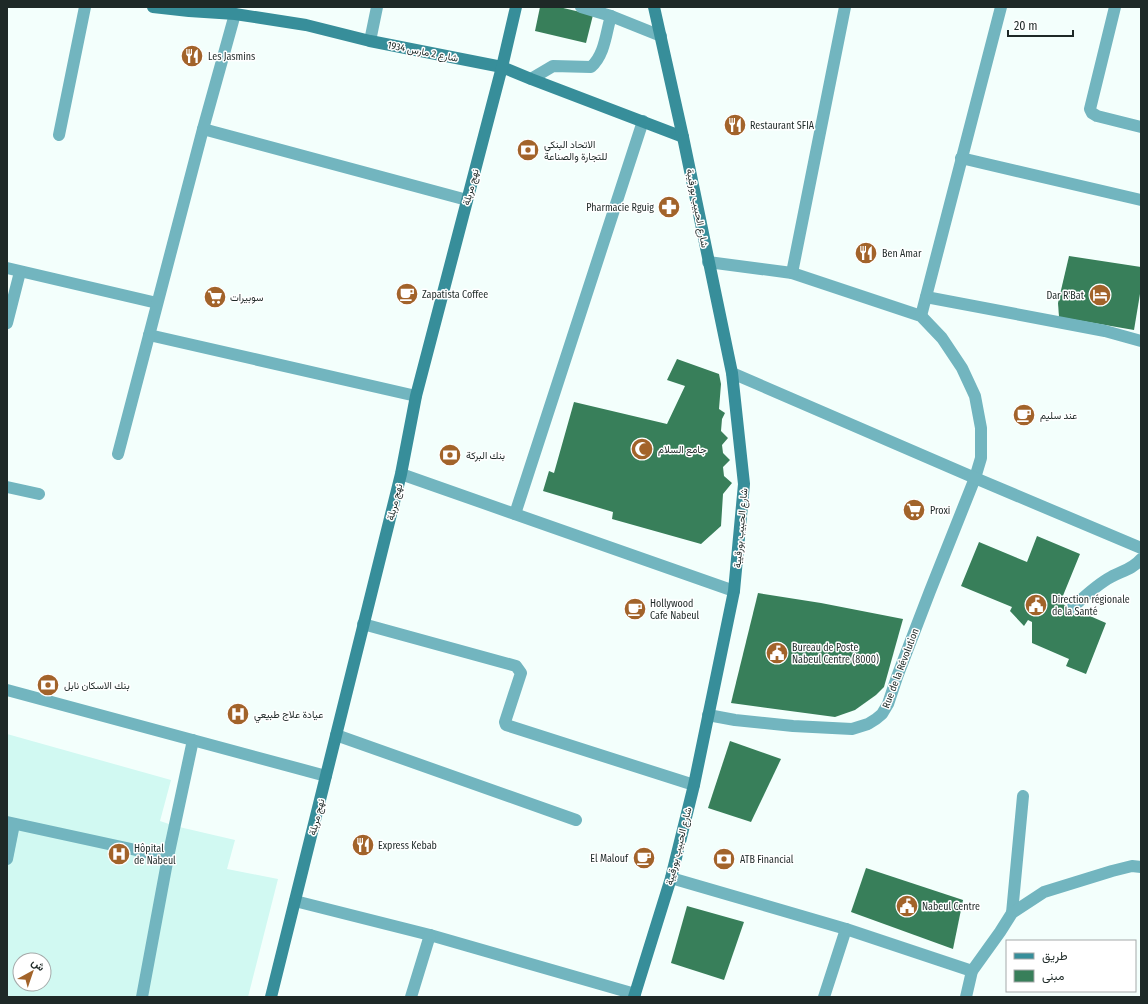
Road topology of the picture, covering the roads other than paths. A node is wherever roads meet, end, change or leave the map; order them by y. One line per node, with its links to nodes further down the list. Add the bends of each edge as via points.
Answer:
1 (85, 7): 20 (street)
2 (153, 7): 11 (main road, شارع 2 مارس 1934)
3 (377, 7): 14 (street)
4 (516, 7): 15 (main road, نهج مربلة)
5 (581, 7): 10 (street)
6 (654, 7): 13 (main road, شارع الحبيب بورقيبة)
7 (845, 7): 28 (street)
8 (1001, 7): 22 (street)
9 (1115, 7): 18 (street, via 1090,109 1097,116)
10 (599, 9): 12 (street)
11 (235, 14): 14 (main road, شارع 2 مارس 1934, via 306,25); 19 (street)
12 (610, 16): 13 (street); 16 (street, via 602,52 591,67 553,66)
13 (661, 36): 21 (main road, شارع الحبيب بورقيبة)
14 (370, 40): 15 (main road, شارع 2 مارس 1934)
15 (502, 67): 16 (main road, شارع 2 مارس 1934); 23 (main road, نهج مربلة)
16 (530, 79): 17 (main road, شارع 2 مارس 1934)
17 (643, 121): 21 (main road, شارع 2 مارس 1934); 42 (street)
18 (1141, 127)
19 (203, 129): 23 (street); 30 (street)
20 (58, 135)
21 (683, 137): 25 (main road, شارع الحبيب بورقيبة)
22 (961, 158): 24 (street); 29 (street)
23 (467, 200): 36 (main road, نهج مربلة)
24 (1141, 200)
25 (708, 262): 28 (street); 35 (main road, شارع الحبيب بورقيبة)
26 (7, 268): 27 (street)
27 (20, 272): 30 (street); 32 (street)
28 (792, 273): 31 (street)
29 (926, 297): 31 (street); 34 (street, via 1105,331)
30 (157, 303): 33 (street)
31 (921, 316): 39 (street, Rue de la Révolution, via 942,338 962,368 976,396 981,428 981,458)
32 (7, 323)
33 (149, 335): 36 (street); 37 (street)
34 (1141, 341)
35 (732, 373): 39 (street); 45 (main road, شارع الحبيب بورقيبة, via 744,484)
36 (416, 396): 38 (main road, نهج مربلة)
37 (118, 454)
38 (401, 474): 42 (street); 47 (main road, نهج مربلة)
39 (975, 478): 43 (street); 49 (street, Rue de la Révolution, via 882,714 852,729 793,726)
40 (7, 487): 41 (street)
41 (39, 494)
42 (515, 514): 45 (street)
43 (1141, 548)
44 (1141, 559): 46 (street, via 1138,564 1112,576 1092,590)
45 (734, 590): 49 (main road, شارع الحبيب بورقيبة)
46 (1072, 608)
47 (364, 624): 50 (main road, نهج مربلة); 53 (street, via 516,666 521,673 506,725)
48 (7, 690): 51 (street)
49 (708, 715): 53 (main road, شارع الحبيب بورقيبة)
50 (336, 735): 52 (main road, نهج مربلة); 55 (street)
51 (193, 740): 52 (street); 57 (street)
52 (326, 776): 61 (main road, نهج مربلة)
53 (694, 785): 60 (main road, شارع الحبيب بورقيبة)
54 (1023, 796): 62 (street)
55 (576, 820)
56 (11, 823): 57 (street); 58 (street)
57 (168, 857): 67 (street)
58 (7, 859)
59 (1141, 867): 62 (street, via 1132,866 1112,871 1044,892)
60 (671, 878): 63 (street); 66 (main road, شارع الحبيب بورقيبة)
61 (295, 901): 64 (street); 68 (main road, نهج مربلة)
62 (1012, 913): 65 (street)
63 (846, 929): 65 (street); 70 (street)
64 (430, 935): 66 (street); 69 (street)
65 (972, 971): 71 (street)
66 (634, 996)
67 (142, 997)
68 (271, 997)
69 (411, 997)
70 (824, 997)
71 (966, 997)

